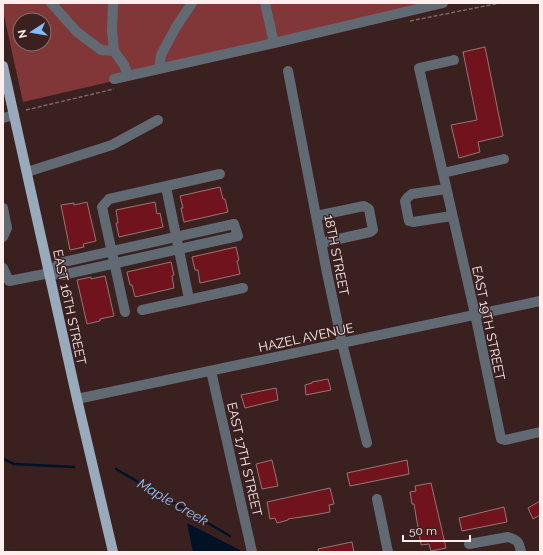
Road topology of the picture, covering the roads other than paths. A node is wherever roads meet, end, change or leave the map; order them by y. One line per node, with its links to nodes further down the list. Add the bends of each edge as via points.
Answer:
1 (52, 3): 7 (street, via 77,32 101,50)
2 (113, 3): 7 (street)
3 (192, 3): 10 (street, via 161,55)
4 (265, 3): 6 (street)
5 (442, 3): 6 (street)
6 (274, 43): 10 (street)
7 (114, 51): 12 (street)
8 (454, 60): 19 (street, EAST 19TH STREET, via 420,68)
9 (3, 66): 14 (main road, EAST 16TH STREET)
10 (159, 69): 12 (street)
11 (288, 71): 24 (street, 18TH STREET)
12 (128, 76): 13 (street)
13 (114, 79)
14 (14, 115): 15 (street); 18 (main road, EAST 16TH STREET)
15 (3, 118)
16 (158, 120): 18 (street, via 112,145)
17 (504, 159): 19 (street)
18 (27, 172): 33 (main road, EAST 16TH STREET)
19 (443, 173): 22 (street, EAST 19TH STREET)
20 (220, 174): 21 (street)
21 (166, 186): 27 (street); 30 (street, via 109,199 102,207)
22 (446, 189): 25 (street, EAST 19TH STREET); 25 (street, via 412,194 408,197 405,201 409,221)
23 (3, 208): 26 (street, via 7,228)
24 (316, 216): 28 (street, 18TH STREET); 28 (street, via 364,206 369,209 373,230)
25 (452, 216): 39 (street, EAST 19TH STREET)
26 (3, 237)
27 (176, 237): 29 (street); 29 (street, via 234,224 238,236); 30 (street)
28 (321, 243): 40 (street, 18TH STREET)
29 (178, 249): 31 (street); 35 (street)
30 (111, 251): 31 (street); 33 (street, via 59,262)
31 (114, 264): 33 (street, via 62,275); 38 (street)
32 (3, 268): 33 (street, via 8,281)
33 (50, 273): 42 (main road, EAST 16TH STREET)
34 (243, 288): 35 (street)
35 (190, 300): 37 (street)
36 (540, 300): 39 (street, HAZEL AVENUE)
37 (142, 310)
38 (125, 312)
39 (474, 314): 40 (street, HAZEL AVENUE); 43 (street, EAST 19TH STREET, via 501,439)
40 (342, 343): 41 (street, HAZEL AVENUE); 44 (street, 18TH STREET)
41 (211, 371): 42 (street, HAZEL AVENUE); 48 (street, EAST 17TH STREET)
42 (77, 399): 47 (main road, EAST 16TH STREET)
43 (540, 432)
44 (367, 443)
45 (377, 499): 49 (street)
46 (469, 544): 50 (street, via 508,537 519,543)
47 (113, 552)
48 (252, 552)
49 (388, 552)
50 (521, 552)

